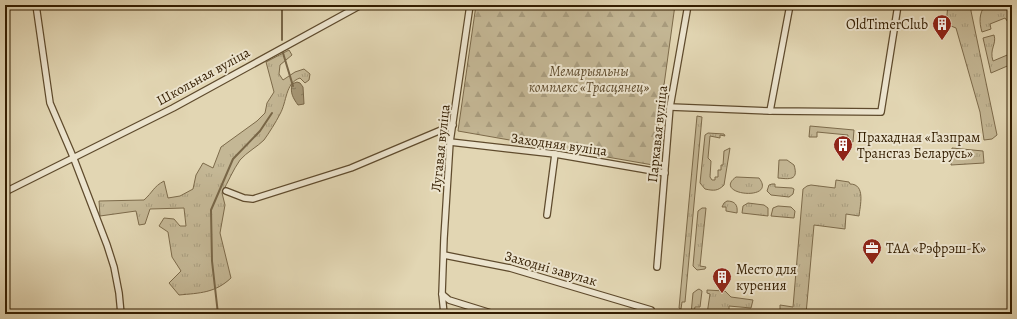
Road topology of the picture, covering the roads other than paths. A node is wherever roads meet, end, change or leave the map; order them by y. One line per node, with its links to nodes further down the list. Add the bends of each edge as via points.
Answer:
1 (36, 5): 12 (street, via 50,103)
2 (361, 5): 12 (street, Школьная вуліца)
3 (470, 5): 9 (street, Лугавая вуліца)
4 (688, 5): 7 (street, Паркавая вуліца)
5 (790, 5): 8 (street)
6 (898, 5): 8 (street, via 880,112)
7 (670, 107): 8 (street); 13 (street, Паркавая вуліца)
8 (770, 111)
9 (453, 125): 10 (street, Лугавая вуліца); 14 (street, via 351,168 253,199)
10 (450, 142): 11 (street, Заходняя вуліца); 17 (street, Лугавая вуліца)
11 (555, 154): 13 (street, Заходняя вуліца); 16 (street)
12 (74, 159): 15 (street, Школьная вуліца); 21 (street, via 114,267)
13 (665, 173): 18 (street, Паркавая вуліца)
14 (226, 191)
15 (5, 192)
16 (547, 216)
17 (444, 255): 19 (street, Лугавая вуліца); 20 (street, Заходні завулак, via 510,268)
18 (657, 267)
19 (442, 294): 22 (street, Лугавая вуліца); 23 (street, via 449,300)
20 (652, 310)
21 (121, 314)
22 (444, 314)
23 (494, 314)

